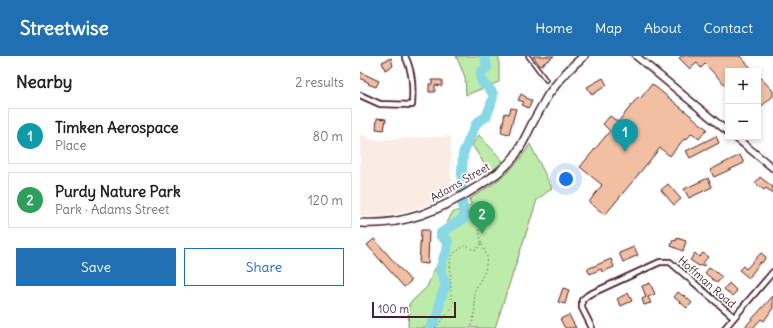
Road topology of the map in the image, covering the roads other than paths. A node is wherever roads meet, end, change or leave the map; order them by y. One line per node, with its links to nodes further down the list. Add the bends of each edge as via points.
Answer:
1 (405, 56): 6 (street, via 413,85 412,105 380,104)
2 (528, 56): 5 (lane)
3 (584, 56): 10 (main road, Adams Street, via 564,74 548,95 515,156 493,177 464,197 422,215)
4 (636, 56): 7 (street)
5 (546, 80)
6 (360, 95)
7 (725, 130)
8 (739, 140): 9 (street)
9 (773, 168)
10 (360, 223)
11 (773, 272): 12 (street)
12 (734, 318): 13 (street, Hoffman Road, via 670,262 660,262 582,300 582,308); 14 (street)
13 (592, 328)
14 (725, 328)

